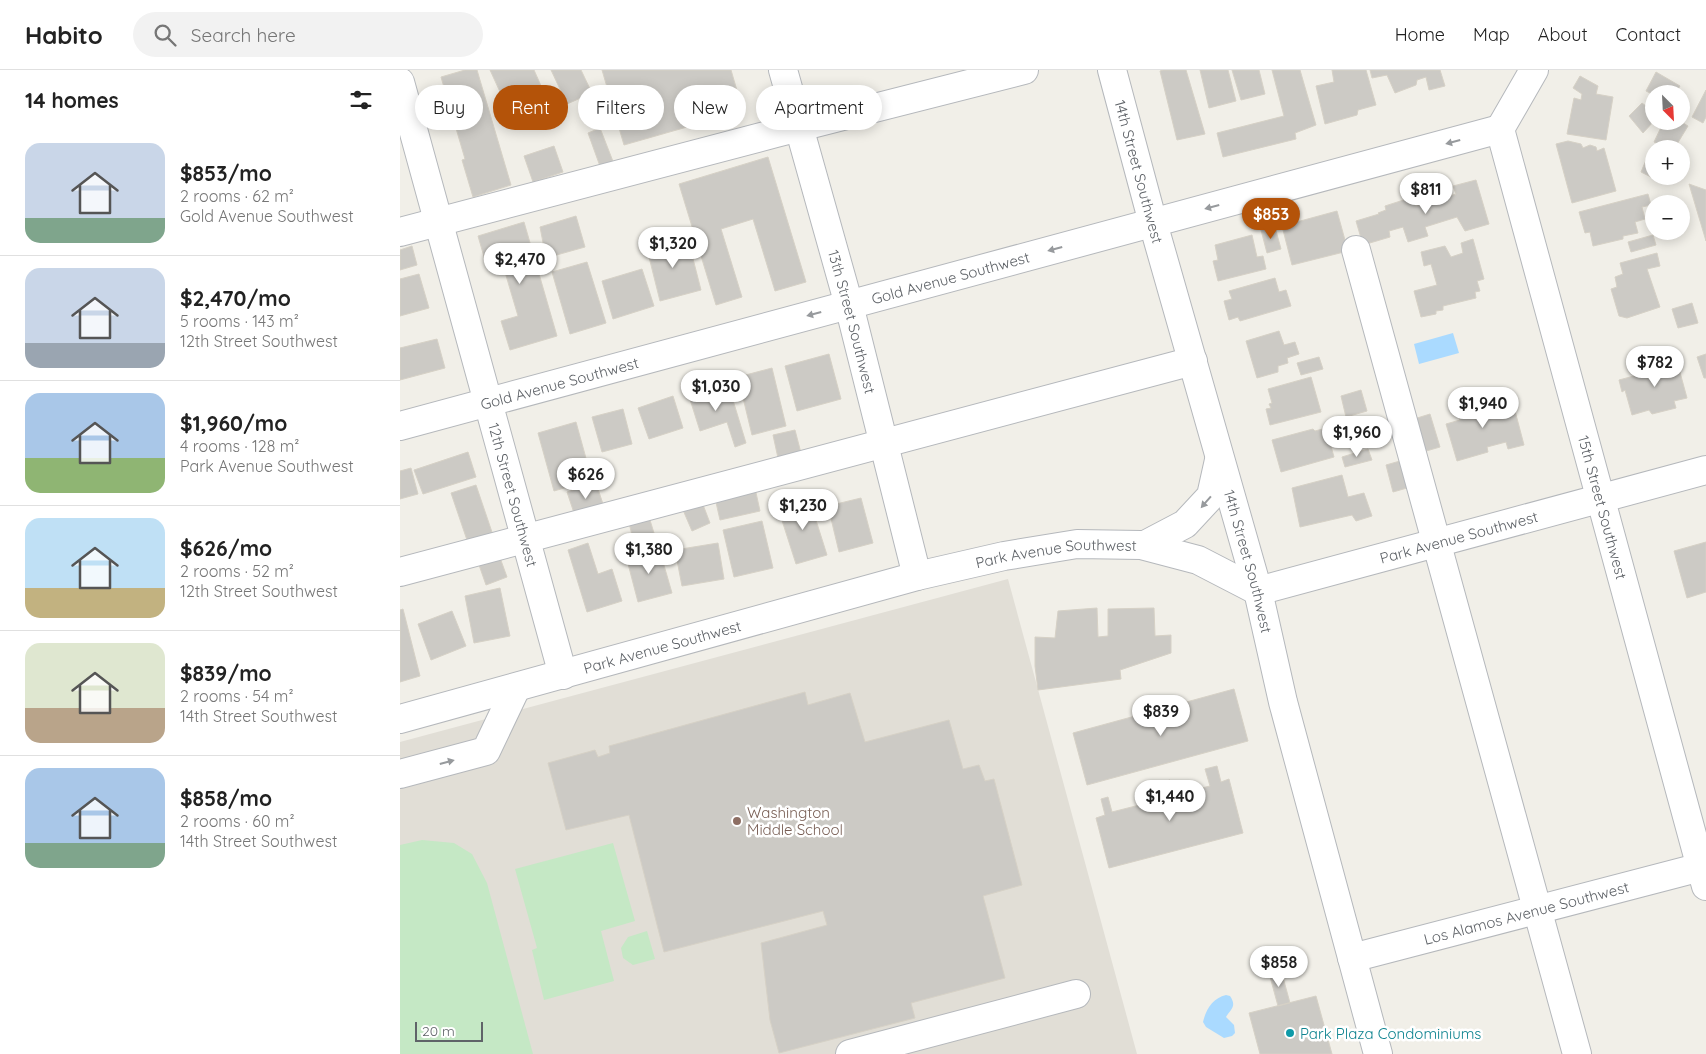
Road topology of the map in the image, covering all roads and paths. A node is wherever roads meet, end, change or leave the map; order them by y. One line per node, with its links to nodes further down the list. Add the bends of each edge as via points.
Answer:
1 (783, 70): 6 (street, 13th Street Southwest)
2 (1024, 70): 7 (street)
3 (1112, 70): 12 (street, 14th Street Southwest)
4 (1534, 70): 10 (street)
5 (400, 82): 11 (street, 12th Street Southwest)
6 (787, 85)
7 (882, 106)
8 (787, 130): 11 (street)
9 (800, 130): 15 (street, 13th Street Southwest)
10 (1500, 130): 12 (street, Gold Avenue Southwest, one-way to 12); 22 (street, 15th Street Southwest)
11 (438, 221): 13 (street); 17 (street, 12th Street Southwest)
12 (1153, 223): 15 (street, Gold Avenue Southwest, one-way to 15); 16 (street, 14th Street Southwest)
13 (400, 232)
14 (1356, 250): 24 (street)
15 (849, 305): 17 (street, Gold Avenue Southwest, one-way to 17); 19 (street, 13th Street Southwest)
16 (1193, 362): 19 (street); 20 (street, 14th Street Southwest)
17 (489, 402): 18 (street, Gold Avenue Southwest); 23 (street, 12th Street Southwest)
18 (400, 426)
19 (884, 444): 23 (street); 27 (street, 13th Street Southwest)
20 (1220, 456): 25 (street, one-way to 25, via 1212,496 1185,524); 28 (street, 14th Street Southwest)
21 (1706, 470): 22 (street, Park Avenue Southwest)
22 (1601, 499): 24 (street, Park Avenue Southwest); 33 (street, 15th Street Southwest)
23 (526, 539): 26 (street); 29 (street, 12th Street Southwest)
24 (1437, 543): 28 (street, Park Avenue Southwest); 34 (street)
25 (1145, 545): 27 (street, Park Avenue Southwest, via 1077,544 1004,556); 28 (street, Park Avenue Southwest, via 1198,560)
26 (400, 572)
27 (917, 576): 29 (street, Park Avenue Southwest)
28 (1258, 591): 35 (street, 14th Street Southwest, via 1283,702)
29 (563, 675): 30 (street, Park Avenue Southwest)
30 (516, 688): 31 (street, Park Avenue Southwest); 32 (street, one-way to 30, via 486,751)
31 (400, 719)
32 (400, 774)
33 (1702, 858): 34 (street, Los Alamos Avenue Southwest)
34 (1538, 909): 35 (street, Los Alamos Avenue Southwest); 39 (street)
35 (1352, 958): 38 (street, 14th Street Southwest)
36 (1076, 994): 37 (street)
37 (850, 1054)
38 (1378, 1054)
39 (1577, 1054)

